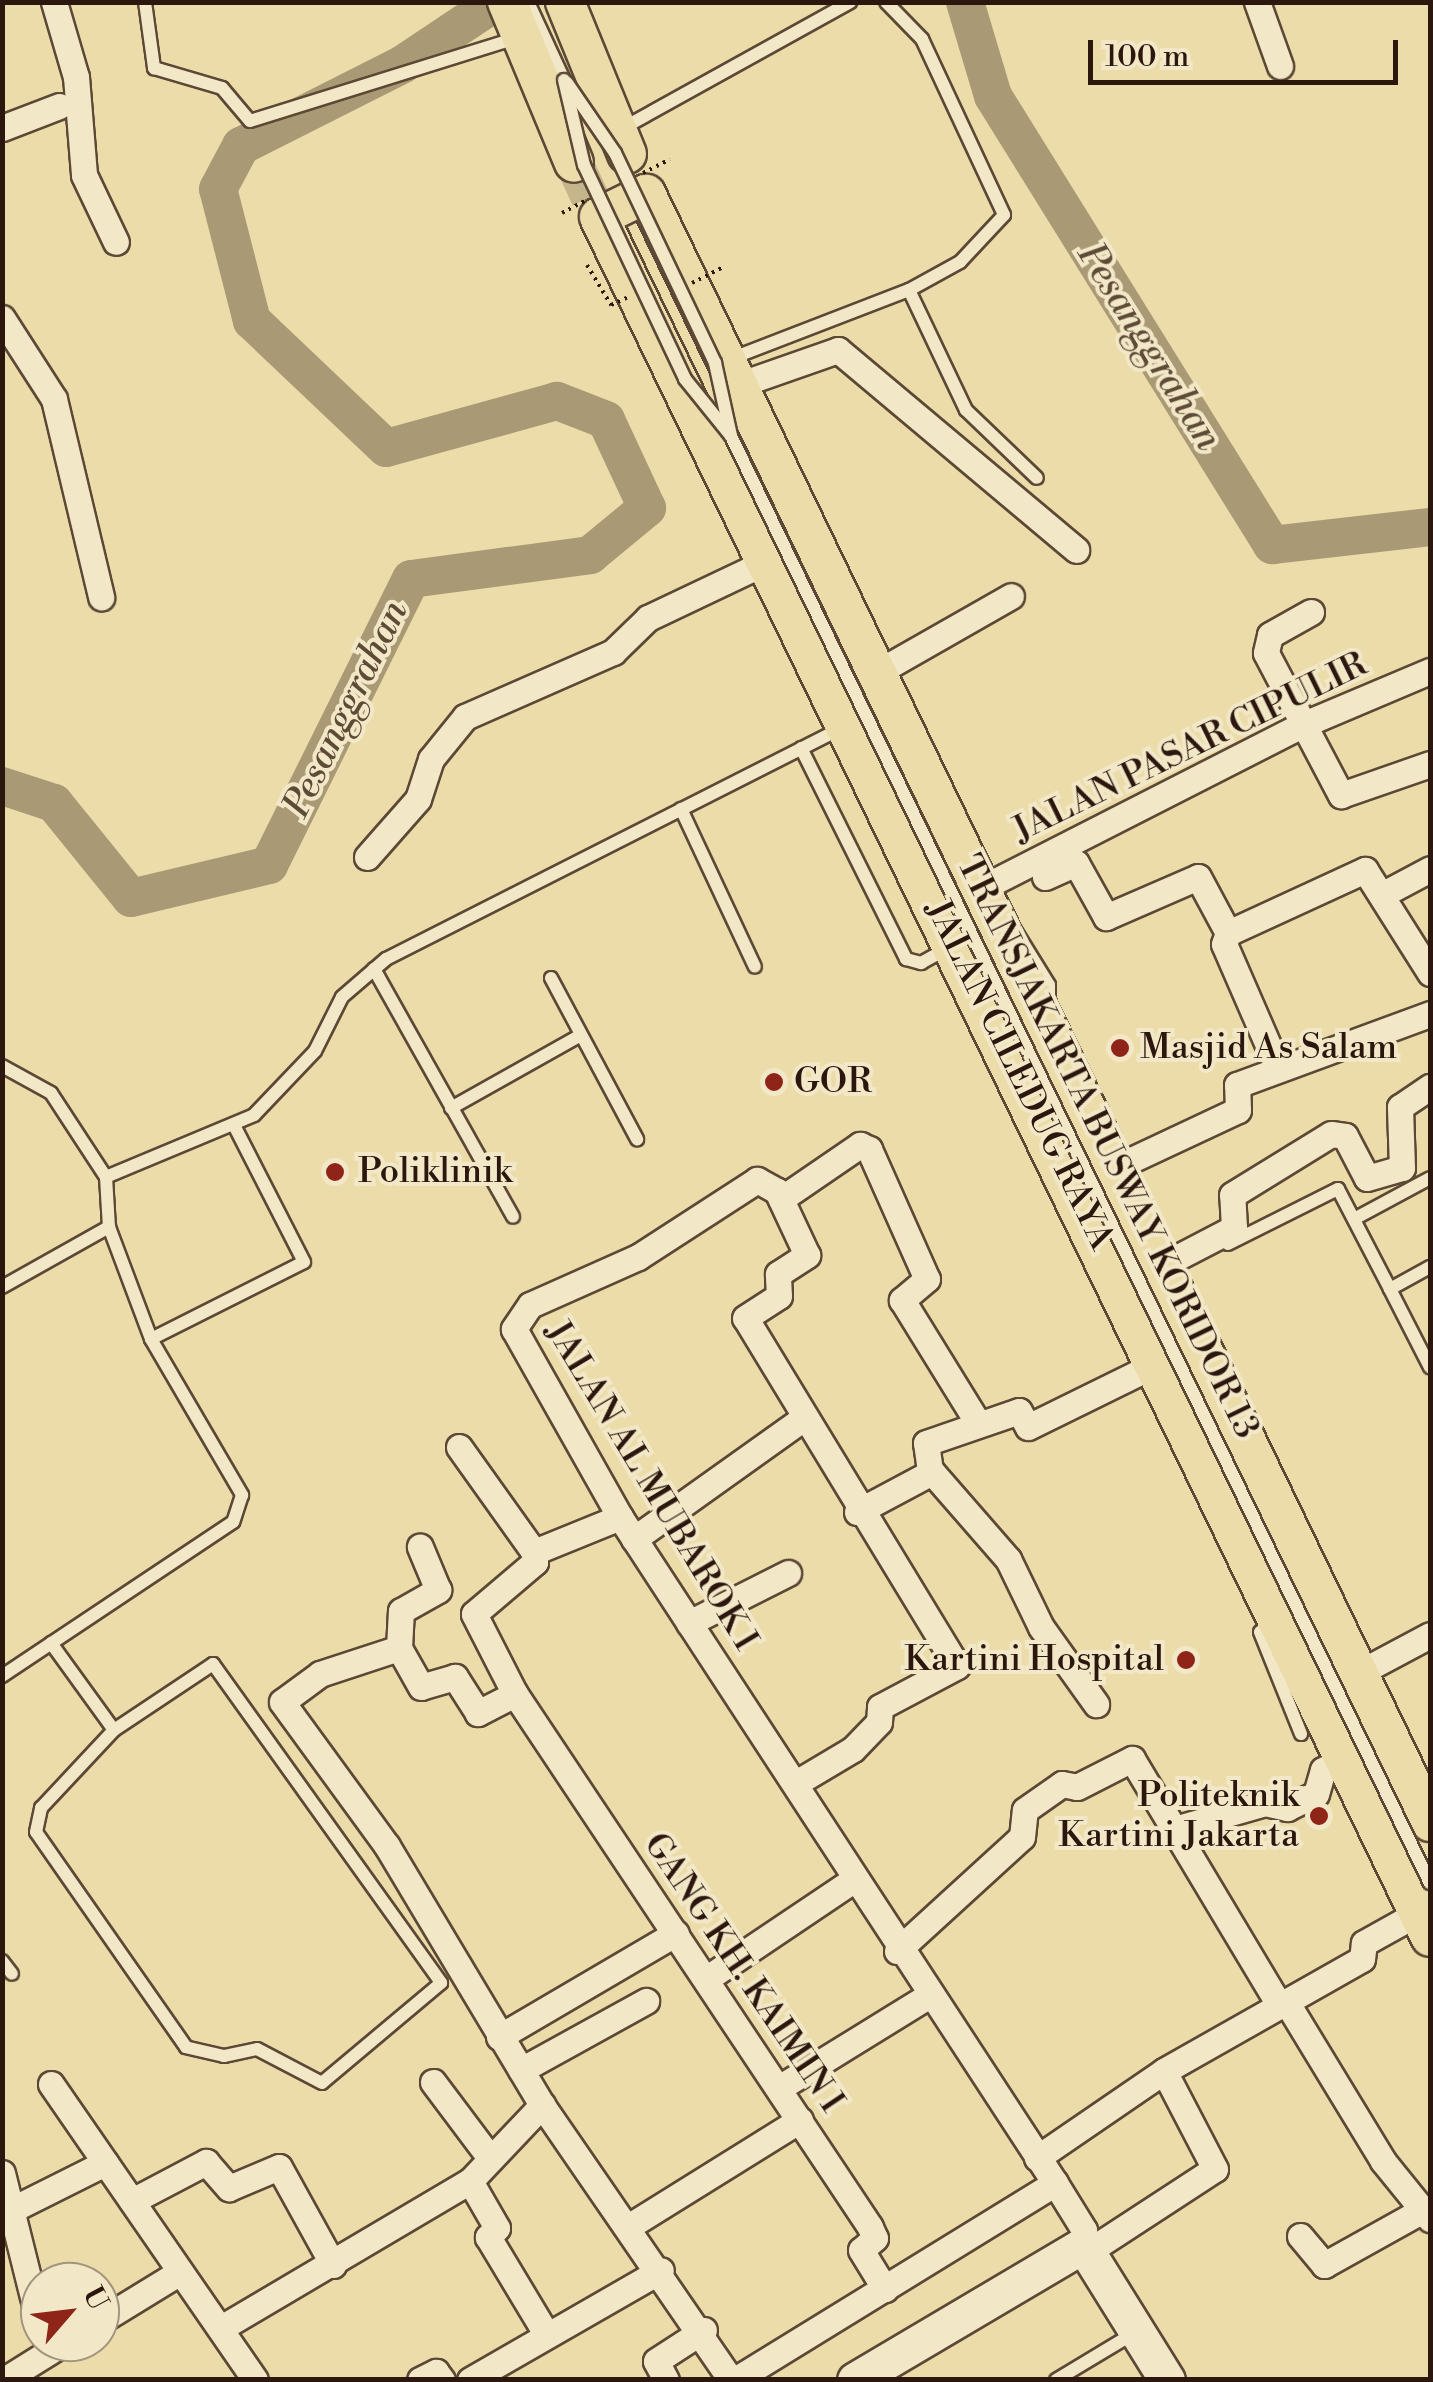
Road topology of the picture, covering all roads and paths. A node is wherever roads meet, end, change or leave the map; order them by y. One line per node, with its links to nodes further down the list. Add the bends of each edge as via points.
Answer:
1 (54, 2): 10 (street)
2 (145, 2): 7 (lane, via 154,68 222,88 250,120 419,67)
3 (565, 2): 8 (main road)
4 (850, 2): 12 (lane)
5 (886, 2): 15 (lane, via 922,39 1004,215 960,262)
6 (1256, 2): 9 (street)
7 (528, 24): 8 (main road); 13 (main road); 18 (lane, TRANSJAKARTA BUSWAY KORIDOR 13, bridge, via 584,165 685,380); 18 (lane, TRANSJAKARTA BUSWAY KORIDOR 13, bridge, via 615,153 715,363)
8 (576, 44): 12 (main road)
9 (1280, 66)
10 (68, 102): 11 (street); 14 (street, via 84,175)
11 (2, 128)
12 (621, 142)
13 (574, 163)
14 (116, 242)
15 (910, 290): 17 (lane); 19 (lane, via 966,410)
16 (2, 318): 23 (street, via 54,399)
17 (732, 373): 20 (street, via 838,350); 21 (main road, JALAN CILEDUG RAYA, via 646,194 599,217); 26 (main road, JALAN CILEDUG RAYA)
18 (731, 436): 96 (lane, TRANSJAKARTA BUSWAY KORIDOR 13, bridge)
19 (1036, 478)
20 (1076, 550)
21 (770, 560): 27 (main road, JALAN CILEDUG RAYA); 33 (street, via 648,618 612,652 465,717 432,759 418,800)
22 (1011, 596): 26 (street)
23 (101, 597)
24 (1311, 612): 28 (street, via 1266,646)
25 (1430, 671): 28 (street, JALAN PASAR CIPULIR)
26 (886, 688): 27 (lane); 36 (main road, JALAN CILEDUG RAYA)
27 (852, 724): 29 (lane); 38 (main road, JALAN CILEDUG RAYA)
28 (1302, 725): 30 (street, via 1344,798); 32 (street, JALAN PASAR CIPULIR)
29 (801, 748): 31 (lane); 38 (lane, via 906,959 921,962)
30 (1430, 764)
31 (680, 809): 39 (lane); 40 (lane)
32 (1072, 855): 36 (street, JALAN PASAR CIPULIR); 37 (street, via 1103,917 1202,878)
33 (367, 856)
34 (1430, 869): 35 (street)
35 (1387, 892): 37 (street, via 1359,870); 42 (street)
36 (986, 903): 41 (main road, JALAN CILEDUG RAYA)
37 (1228, 932): 48 (street, via 1224,944)
38 (957, 944): 44 (main road, JALAN CILEDUG RAYA)
39 (755, 967)
40 (374, 969): 50 (lane); 51 (lane, via 342,997 315,1051)
41 (1031, 973): 44 (main road); 53 (main road, JALAN CILEDUG RAYA, via 1037,1012)
42 (1430, 973)
43 (551, 978): 46 (lane)
44 (982, 997): 66 (main road, JALAN CILEDUG RAYA)
45 (1430, 1014): 48 (street)
46 (580, 1035): 50 (lane); 52 (lane)
47 (2, 1066): 54 (lane, via 52,1093)
48 (1278, 1068): 53 (street, via 1237,1084 1238,1110)
49 (1430, 1087): 61 (street, via 1400,1106 1402,1168 1367,1178 1344,1136 1331,1134 1232,1195 1232,1230)
50 (451, 1108): 57 (lane)
51 (234, 1125): 54 (lane); 64 (lane, via 304,1262)
52 (637, 1140)
53 (1110, 1170): 61 (main road, JALAN CILEDUG RAYA)
54 (106, 1177): 59 (lane)
55 (1430, 1178): 58 (lane)
56 (781, 1199): 68 (street, via 807,1255 778,1274 779,1296 744,1317); 69 (street, via 860,1145 868,1148 927,1279 902,1300); 73 (street, JALAN AL MUBAROK I, via 757,1180 638,1257 517,1315 528,1361)
57 (513, 1217)
58 (1354, 1219): 61 (lane, via 1338,1188); 63 (lane)
59 (109, 1227): 62 (lane); 64 (lane)
60 (1430, 1267): 63 (lane)
61 (1159, 1272): 65 (main road, JALAN CILEDUG RAYA)
62 (2, 1287)
63 (1390, 1289): 67 (lane)
64 (151, 1339): 82 (lane, via 238,1479 241,1507 233,1522)
65 (1193, 1344): 66 (main road); 78 (main road, JALAN CILEDUG RAYA)
66 (1158, 1363): 69 (street, via 1028,1426 1021,1411); 79 (main road, JALAN CILEDUG RAYA)
67 (1430, 1367)
68 (802, 1419): 72 (street); 74 (street)
69 (976, 1420): 71 (street, via 920,1447)
70 (459, 1446): 76 (street)
71 (930, 1471): 72 (street); 87 (street, via 1008,1559 1041,1627)
72 (857, 1512): 92 (street, via 957,1666 880,1707 880,1722 853,1749)
73 (620, 1517): 74 (street, JALAN AL MUBAROK I); 76 (street)
74 (634, 1539): 80 (street, JALAN AL MUBAROK I)
75 (420, 1547): 83 (street, via 438,1590 402,1612)
76 (534, 1552): 86 (street, GANG KH. KAIMIN I, via 536,1562 474,1614)
77 (788, 1573): 80 (street)
78 (1318, 1602): 79 (main road); 84 (main road, JALAN CILEDUG RAYA)
79 (1278, 1620): 89 (lane, via 1260,1632); 91 (main road, JALAN CILEDUG RAYA)
80 (689, 1623): 92 (street, JALAN AL MUBAROK I)
81 (1430, 1635): 84 (street)
82 (51, 1643): 85 (lane); 88 (lane)
83 (399, 1648): 86 (street, via 421,1688 455,1677 478,1713); 105 (street, via 320,1674 282,1702 386,1846)
84 (1354, 1675): 90 (main road, JALAN CILEDUG RAYA)
85 (2, 1676)
86 (515, 1694): 97 (street, GANG KH. KAIMIN I)
87 (1096, 1704)
88 (114, 1730): 88 (lane, via 203,1664 221,1670 356,1855 439,1992 322,2083 257,2048 224,2056 186,2048 36,1832 40,1808)
89 (1301, 1734)
90 (1387, 1738): 91 (street); 93 (main road, JALAN CILEDUG RAYA)
91 (1346, 1758): 94 (street, via 1323,1770 1316,1794 1287,1808 1265,1803); 96 (main road, JALAN CILEDUG RAYA)
92 (796, 1783): 95 (street, JALAN AL MUBAROK I)
93 (1430, 1822)
94 (1171, 1830): 98 (street, via 1132,1759 1077,1787 1062,1784 1025,1810 1022,1837); 104 (street)
95 (855, 1878): 98 (street, JALAN AL MUBAROK I); 101 (street)
96 (1426, 1911): 104 (street)
97 (676, 1933): 101 (street, GANG KH. KAIMIN I); 105 (street)
98 (897, 1951): 102 (street, JALAN AL MUBAROK I)
99 (2, 1961): 100 (lane)
100 (12, 1974)
101 (706, 1979): 110 (street, GANG KH. KAIMIN I)
102 (928, 1996): 110 (street); 114 (street, JALAN AL MUBAROK I)
103 (646, 2001): 106 (street)
104 (1283, 2005): 107 (street); 121 (street)
105 (499, 2037): 106 (street)
106 (521, 2070): 111 (street)
107 (1164, 2071): 114 (street); 124 (street, via 1215,2168)
108 (433, 2082): 113 (street)
109 (51, 2084): 115 (street)
110 (779, 2088): 112 (street, GANG KH. KAIMIN I)
111 (542, 2105): 113 (street); 122 (street)
112 (800, 2120): 122 (street); 129 (street, GANG KH. KAIMIN I, via 870,2227 875,2238 861,2250)
113 (487, 2154): 117 (street)
114 (1037, 2158): 118 (street, JALAN AL MUBAROK I)
115 (105, 2163): 119 (street); 120 (street)
116 (2, 2173): 120 (street)
117 (470, 2181): 125 (street); 134 (street, via 497,2228 488,2236)
118 (1055, 2183): 124 (street, JALAN AL MUBAROK I, via 1084,2230); 129 (street)
119 (132, 2202): 125 (street, via 206,2162 235,2188 280,2167); 128 (street)
120 (10, 2211): 126 (street)
121 (1427, 2214): 123 (street, via 1324,2266)
122 (631, 2225): 127 (street)
123 (1300, 2236)
124 (1086, 2248): 133 (street); 143 (street)
125 (333, 2264): 131 (street)
126 (20, 2270)
127 (661, 2270): 132 (street); 134 (street)
128 (176, 2275): 130 (street); 131 (street)
129 (885, 2289): 142 (street)
130 (120, 2309)
131 (221, 2328): 137 (street)
132 (704, 2330): 141 (street, via 656,2361); 142 (street)
133 (1138, 2331): 144 (lane); 145 (street)
134 (546, 2335): 140 (street)
135 (31, 2372): 136 (street)
136 (4, 2380)
137 (256, 2380)
138 (420, 2380): 139 (street, via 436,2372)
139 (442, 2380)
140 (470, 2380)
141 (666, 2380)
142 (732, 2380)
143 (856, 2380)
144 (1056, 2380)
145 (1167, 2380)

